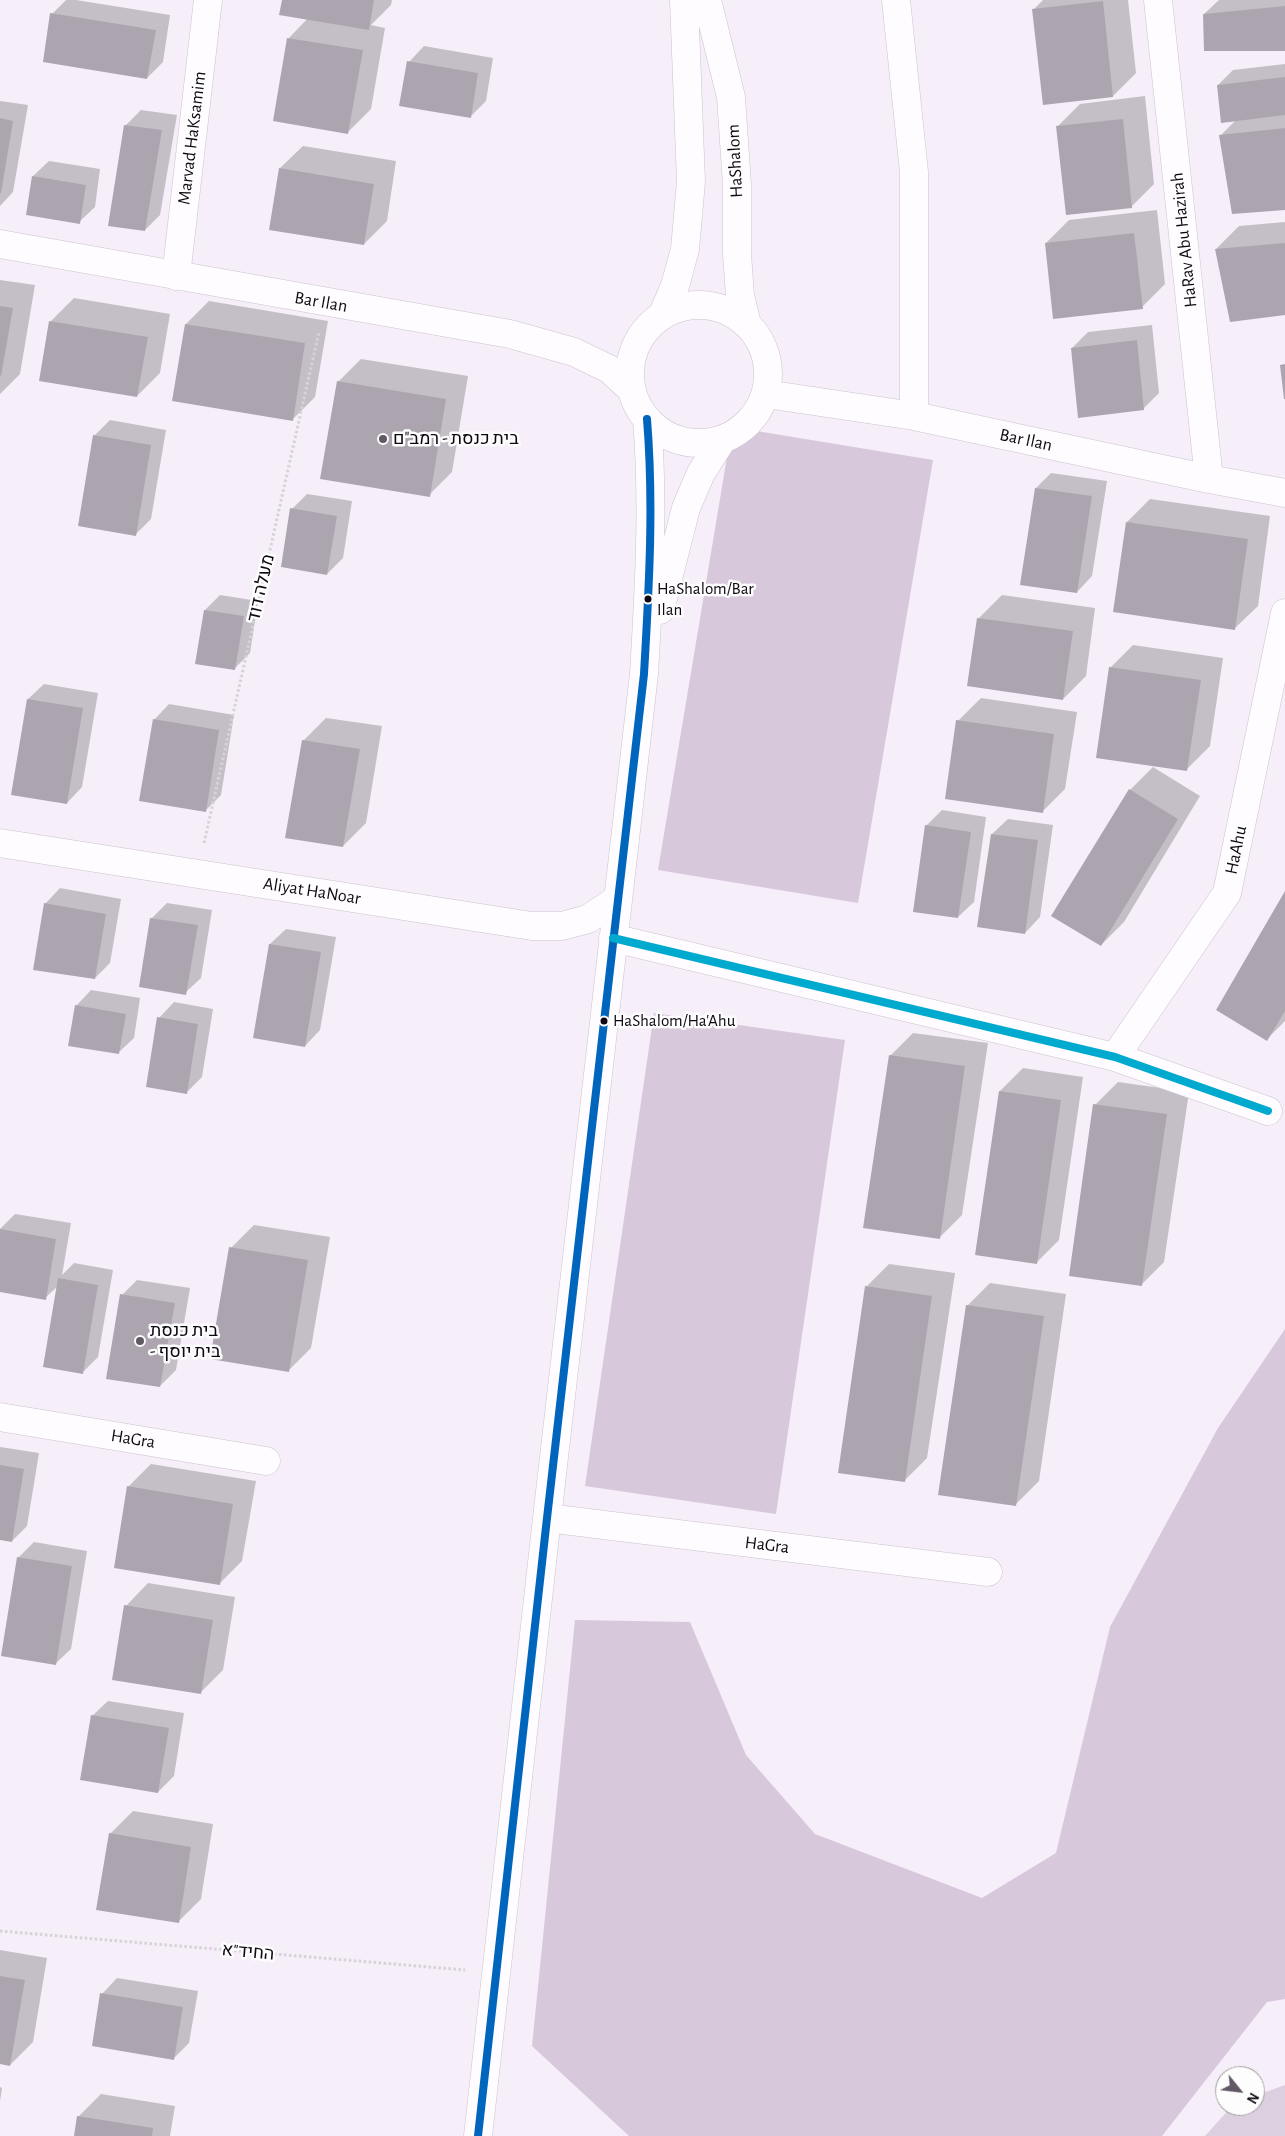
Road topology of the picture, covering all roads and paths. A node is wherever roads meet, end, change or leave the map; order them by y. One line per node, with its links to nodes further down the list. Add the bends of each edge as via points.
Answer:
1 (208, 0): 7 (street, Marvad HaKsamim)
2 (684, 0): 9 (street, via 691,182 686,249 676,286)
3 (707, 0): 10 (street, HaShalom, via 731,97 737,185 737,254 740,296)
4 (896, 0): 13 (street, via 914,172)
5 (1158, 0): 16 (street, HaRav Abu Hazirah)
6 (0, 244): 7 (street, Bar Ilan)
7 (176, 276): 8 (street, Bar Ilan)
8 (325, 302): 11 (street, Bar Ilan, via 510,334 565,350 609,369); 21 (path, מעלה דוד)
9 (662, 316): 10 (street, via 694,304 717,306 737,315); 11 (street, via 651,323 637,342 630,365)
10 (747, 324): 12 (street, via 765,350 769,372)
11 (631, 389): 14 (street)
12 (766, 394): 13 (street, Bar Ilan); 15 (street, via 756,413 741,430)
13 (914, 416): 16 (street, Bar Ilan)
14 (647, 419): 15 (street, via 656,429 676,440 700,444); 19 (street, via 651,529)
15 (722, 440): 19 (street, via 701,473 686,508)
16 (1209, 479): 17 (street, Bar Ilan)
17 (1285, 493)
18 (1285, 613): 24 (street, HaAhu, via 1227,893)
19 (644, 674): 22 (street)
20 (0, 843): 21 (street, Aliyat HaNoar)
21 (197, 873): 22 (street, Aliyat HaNoar, via 532,926 562,926 588,918)
22 (618, 899): 23 (street)
23 (613, 938): 24 (street); 28 (street)
24 (1115, 1057): 25 (street)
25 (1268, 1111)
26 (0, 1417): 27 (street, HaGra)
27 (266, 1461)
28 (547, 1518): 29 (street, HaGra); 31 (street)
29 (988, 1572)
30 (0, 1931): 31 (path, החיד"א)
31 (496, 1973): 32 (street)
32 (478, 2136)

